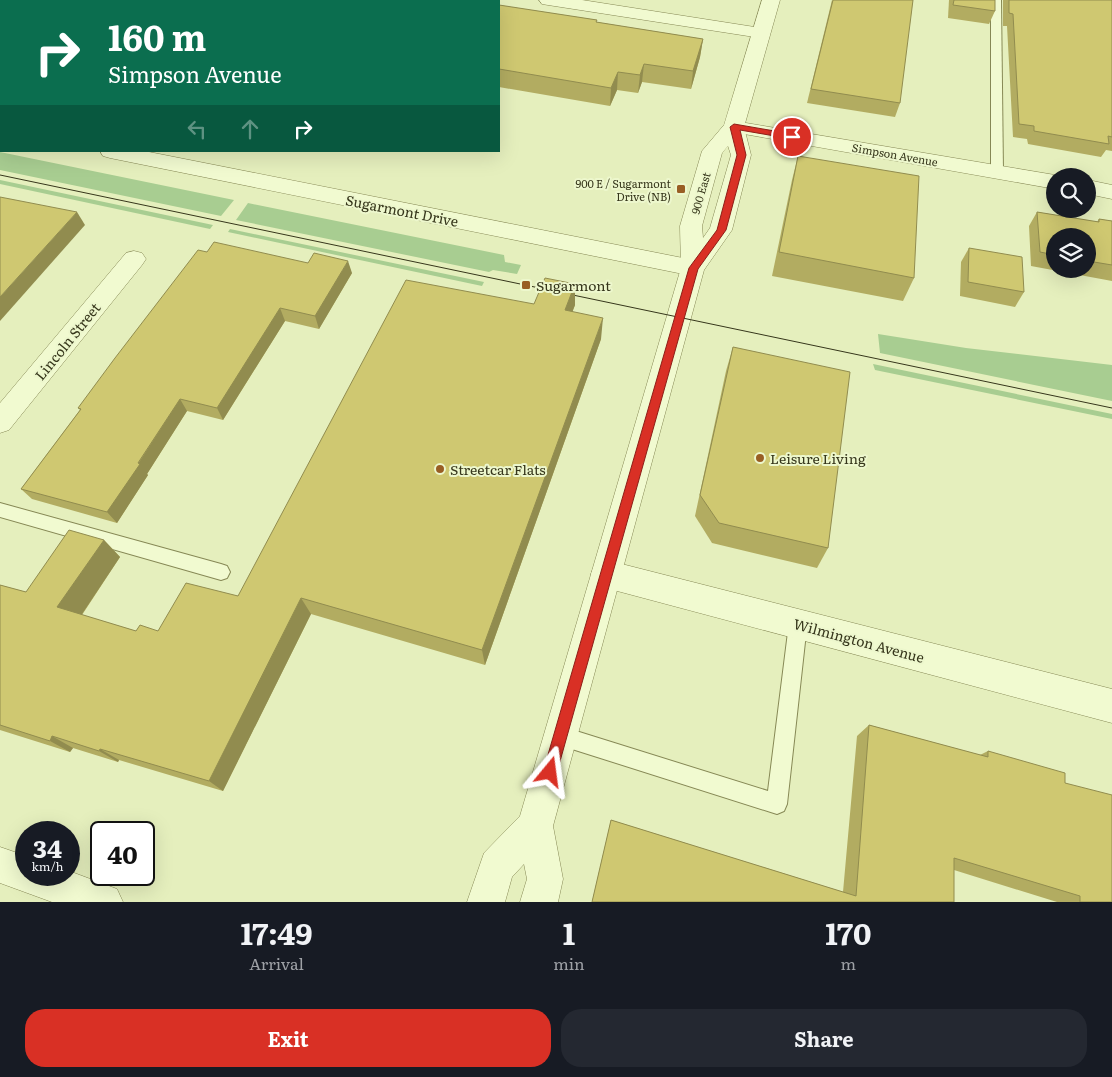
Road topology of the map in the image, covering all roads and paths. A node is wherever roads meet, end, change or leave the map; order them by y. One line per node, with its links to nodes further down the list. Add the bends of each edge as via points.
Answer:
1 (548, 0): 4 (street)
2 (770, 0): 4 (street, 900 East)
3 (996, 0): 7 (lane)
4 (761, 33): 5 (street, 900 East)
5 (734, 127): 7 (street, Simpson Avenue); 12 (street, 900 East, via 712,151 691,226); 12 (street, 900 East, via 741,155 721,230)
6 (115, 152): 12 (street, Sugarmont Drive)
7 (997, 172): 8 (street, Simpson Avenue)
8 (1046, 180)
9 (1096, 189): 10 (street)
10 (1112, 192)
11 (134, 259): 13 (street, Lincoln Street)
12 (693, 268): 16 (street, 900 East)
13 (0, 422)
14 (0, 510): 15 (lane)
15 (221, 572)
16 (606, 574): 17 (street, Wilmington Avenue); 19 (street, 900 East)
17 (798, 624): 18 (street, Wilmington Avenue); 19 (lane, via 777,804)
18 (1112, 706)
19 (560, 736): 20 (street, 900 East)
20 (535, 826): 25 (street, 900 East, via 497,866); 26 (street, 900 East, via 545,879)
21 (0, 865): 22 (street)
22 (15, 871)
23 (58, 886): 24 (street)
24 (104, 902)
25 (486, 902)
26 (539, 902)

